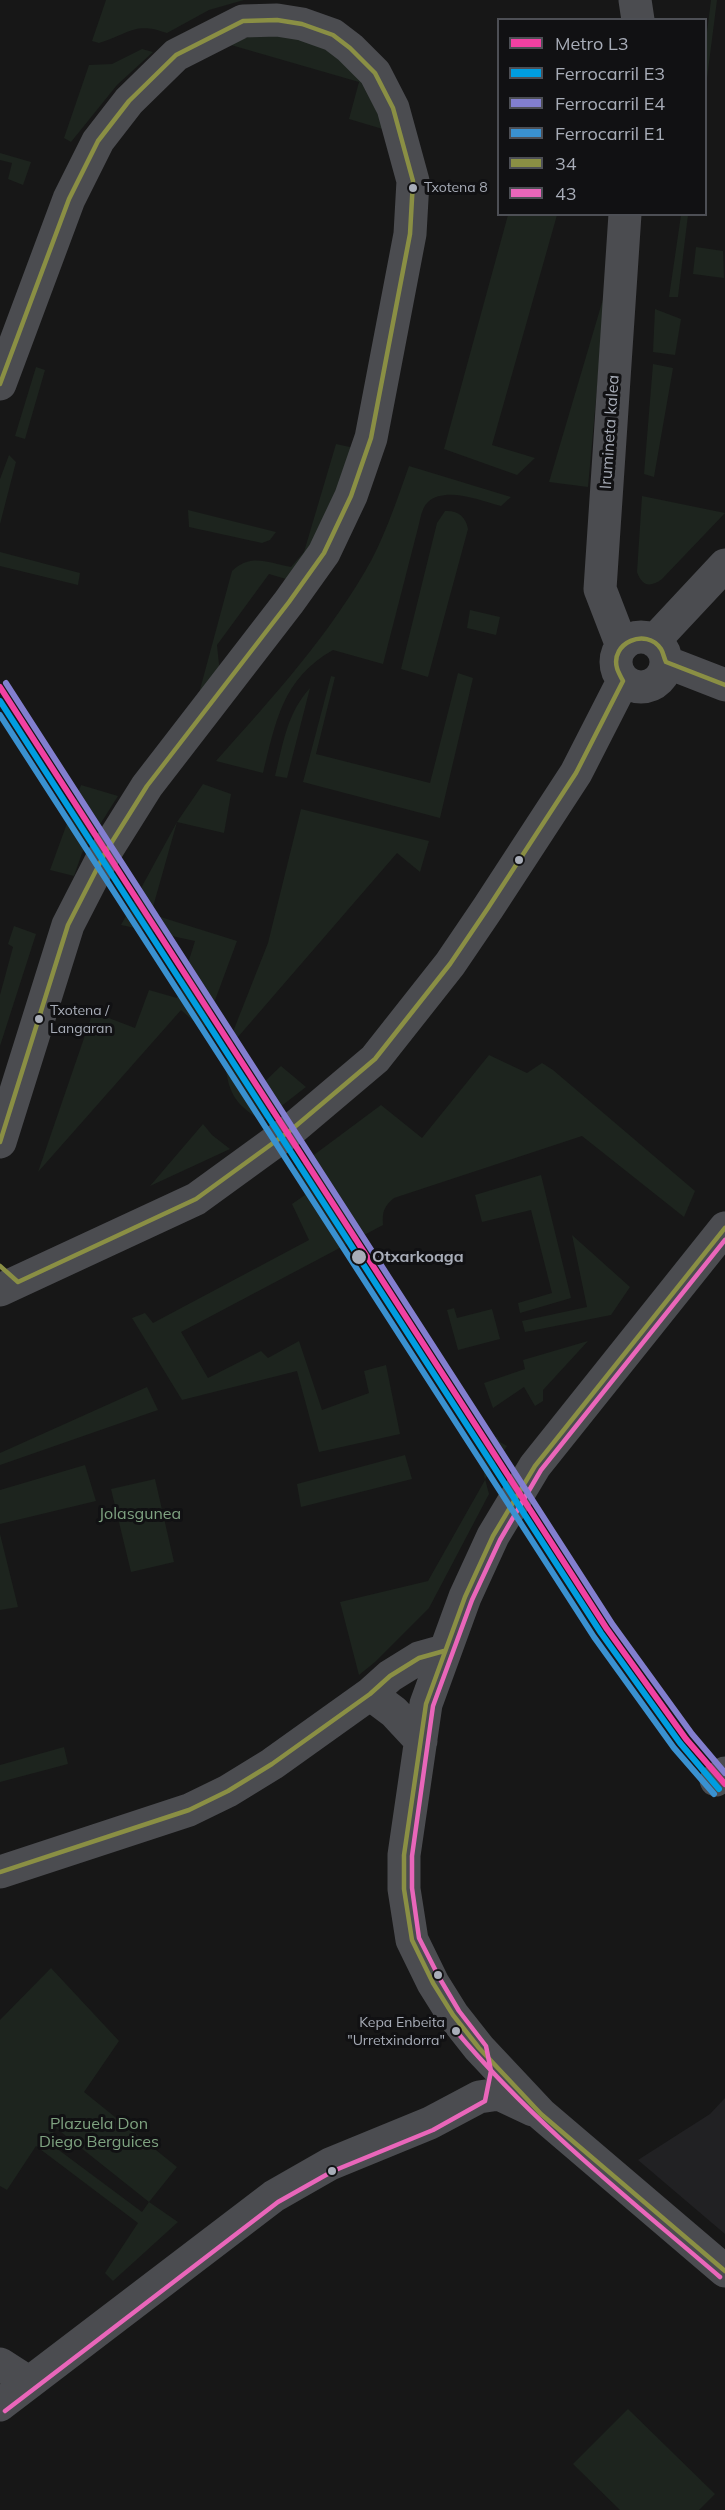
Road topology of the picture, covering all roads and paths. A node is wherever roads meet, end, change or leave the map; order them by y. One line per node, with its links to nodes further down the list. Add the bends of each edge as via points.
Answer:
1 (635, 0): 2 (street)
2 (638, 18)
3 (625, 216): 6 (street, Irumineta kalea, via 600,589)
4 (0, 384): 10 (street, via 69,199 98,141 129,101 176,55 243,21 277,20 333,35 375,73 393,108 413,181 410,234 371,438 351,496 324,553 147,786 105,853 68,925)
5 (725, 565): 7 (street)
6 (622, 646): 7 (street, via 637,638); 8 (street, via 615,663)
7 (660, 652): 8 (street, via 664,670 654,684 638,687); 9 (street)
8 (623, 681): 12 (street, via 576,773 489,908 375,1059 291,1130 196,1199)
9 (725, 685)
10 (0, 1142)
11 (725, 1228): 13 (street, via 535,1466 493,1536)
12 (6, 1279)
13 (444, 1651): 14 (street, via 419,1658); 15 (street, via 426,1704)
14 (370, 1694): 15 (street, via 394,1712); 16 (street, via 272,1764 199,1805)
15 (420, 1741): 17 (street, via 404,1855 404,1889 412,1940 433,1983)
16 (0, 1872)
17 (479, 2048): 18 (street, via 484,2071); 19 (street)
18 (479, 2097): 19 (street, via 499,2094); 22 (street, via 430,2123 330,2164 274,2196)
19 (541, 2114): 20 (street)
20 (725, 2271)
21 (0, 2364): 22 (street)
22 (28, 2382): 23 (street)
23 (0, 2405)

